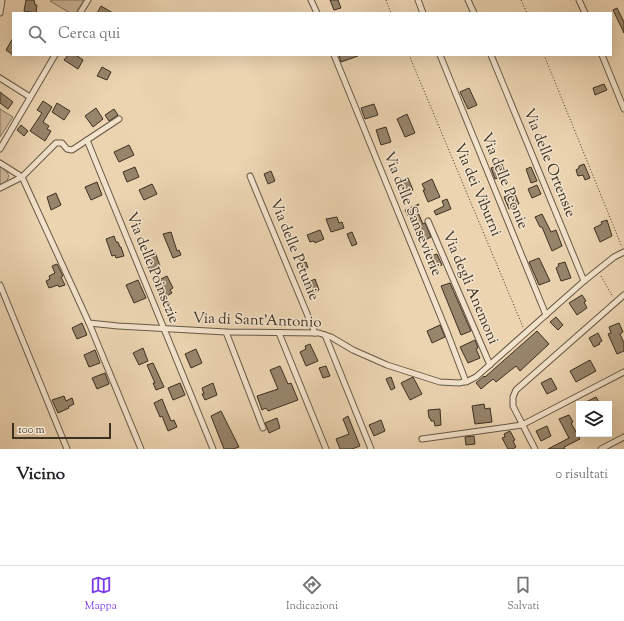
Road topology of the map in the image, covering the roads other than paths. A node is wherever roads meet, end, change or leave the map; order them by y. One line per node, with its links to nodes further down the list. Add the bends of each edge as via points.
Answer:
1 (2, 0): 12 (street)
2 (88, 0): 7 (street)
3 (312, 0): 8 (street)
4 (418, 0): 9 (street)
5 (468, 0): 10 (street)
6 (579, 0): 11 (street)
7 (81, 12)
8 (317, 12)
9 (423, 12)
10 (474, 12)
11 (585, 12)
12 (0, 13)
13 (54, 56): 19 (street)
14 (334, 56): 42 (street, Via delle Sansevierie)
15 (440, 56): 33 (street, Via delle Peonie)
16 (491, 56): 30 (street, Via delle Ortensie)
17 (602, 56): 20 (street)
18 (0, 78): 19 (street)
19 (30, 97): 23 (street)
20 (624, 109)
21 (119, 119): 22 (street)
22 (87, 140): 26 (street, via 70,150 62,143 56,143); 35 (street, Via delle Poinsezie)
23 (0, 149)
24 (0, 163): 26 (street)
25 (250, 176): 38 (street, Via delle Petunie)
26 (22, 177): 27 (street); 34 (street)
27 (0, 188)
28 (428, 221): 40 (street, Via degli Anemoni)
29 (624, 251): 30 (street)
30 (584, 281): 33 (street)
31 (0, 285): 47 (street)
32 (624, 296): 43 (street, via 516,390 512,402)
33 (546, 315): 40 (street)
34 (89, 322): 35 (street, Via di Sant'Antonio); 48 (street)
35 (163, 329): 36 (street, Via di Sant'Antonio); 49 (street, Via delle Poinsezie)
36 (226, 332): 37 (street, Via di Sant'Antonio); 44 (street)
37 (279, 333): 38 (street, Via di Sant'Antonio); 50 (street)
38 (315, 333): 39 (street, Via di Sant'Antonio)
39 (325, 335): 42 (street, Via di Sant'Antonio, via 393,368 443,382); 51 (street)
40 (490, 365): 42 (street, via 474,379)
41 (624, 372): 43 (street)
42 (466, 382)
43 (522, 425): 46 (street); 52 (street)
44 (263, 428)
45 (624, 437): 53 (street)
46 (422, 439)
47 (66, 449)
48 (141, 449)
49 (213, 449)
50 (326, 449)
51 (371, 449)
52 (535, 449)
53 (601, 449)

